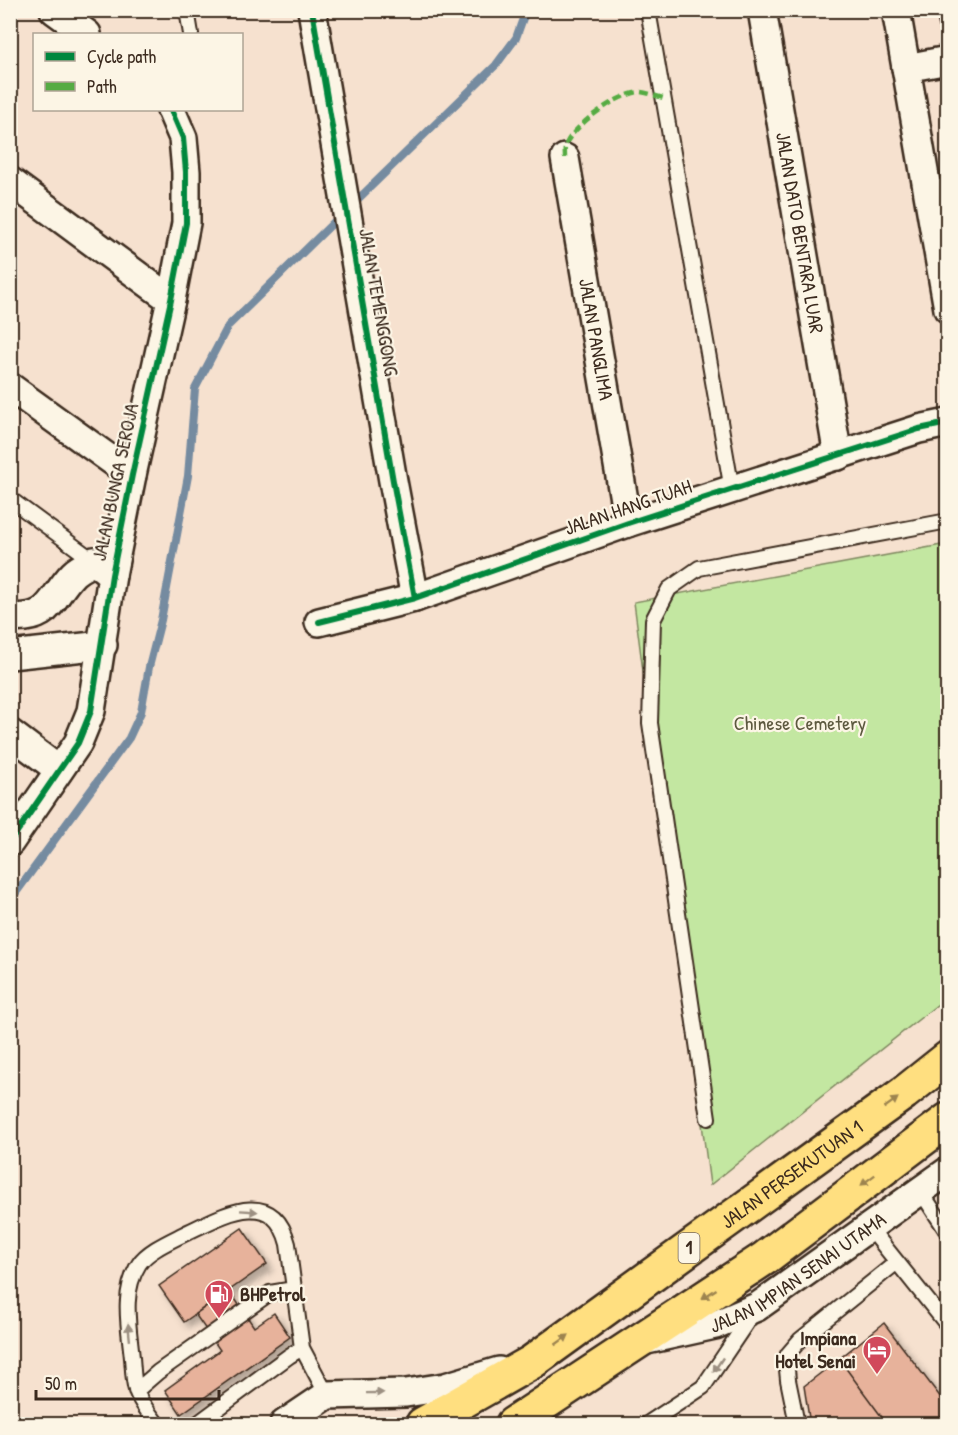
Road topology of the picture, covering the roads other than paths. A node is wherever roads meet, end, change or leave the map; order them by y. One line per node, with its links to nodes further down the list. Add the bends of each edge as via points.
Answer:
1 (54, 10): 9 (street)
2 (187, 10): 10 (lane)
3 (312, 10): 28 (street, JALAN TEMENGGONG)
4 (648, 10): 23 (lane)
5 (762, 10): 21 (street, JALAN DATO BENTARA LUAR)
6 (896, 10): 12 (street)
7 (944, 10): 8 (lane)
8 (948, 30)
9 (86, 33)
10 (191, 33)
11 (948, 60): 12 (street)
12 (906, 68): 16 (street)
13 (171, 111): 17 (street, JALAN BUNGA SEROJA, via 183,138 186,223)
14 (564, 158): 26 (street, JALAN PANGLIMA)
15 (10, 181): 17 (street)
16 (937, 187): 18 (street)
17 (171, 300): 22 (street, JALAN BUNGA SEROJA)
18 (948, 309)
19 (10, 387): 22 (street)
20 (948, 423): 21 (street, JALAN HANG TUAH)
21 (838, 456): 23 (street, JALAN HANG TUAH)
22 (132, 475): 27 (street, JALAN BUNGA SEROJA)
23 (732, 490): 26 (street, JALAN HANG TUAH)
24 (10, 499): 27 (lane)
25 (948, 521): 37 (lane, via 699,568 669,589 653,620 650,723)
26 (628, 523): 28 (street, JALAN HANG TUAH)
27 (103, 568): 29 (street, via 75,572 46,611 25,618); 31 (street, JALAN BUNGA SEROJA)
28 (415, 598): 30 (street, JALAN HANG TUAH)
29 (10, 617)
30 (319, 622)
31 (103, 645): 32 (street); 34 (street, JALAN BUNGA SEROJA, via 91,711 78,742)
32 (10, 655)
33 (10, 733): 34 (street)
34 (59, 770): 35 (street, JALAN BUNGA SEROJA)
35 (10, 842)
36 (948, 1058): 49 (highway, JALAN PERSEKUTUAN 1 / 1, one-way to 36)
37 (708, 1118)
38 (948, 1120): 47 (highway, one-way to 47, via 765,1258)
39 (948, 1171): 40 (street, JALAN IMPIAN SENAI UTAMA)
40 (920, 1190): 41 (street, JALAN IMPIAN SENAI UTAMA); 42 (lane)
41 (869, 1227): 43 (lane); 45 (street, JALAN IMPIAN SENAI UTAMA)
42 (948, 1233)
43 (897, 1262): 46 (lane); 58 (lane, via 788,1353 788,1380)
44 (294, 1289): 48 (lane); 50 (lane, via 270,1293); 50 (lane, one-way to 44, via 127,1303 132,1279 147,1256 227,1214 255,1210 276,1219 283,1228)
45 (757, 1308): 47 (street, JALAN IMPIAN SENAI UTAMA, via 715,1325); 57 (lane, one-way to 57, via 703,1388)
46 (948, 1326)
47 (635, 1343): 56 (highway)
48 (302, 1348): 51 (lane); 53 (lane)
49 (532, 1362): 51 (street, one-way to 49, via 406,1393 445,1387); 55 (highway, JALAN PERSEKUTUAN 1 / 1)
50 (136, 1391): 52 (lane)
51 (327, 1395): 54 (street)
52 (157, 1425)
53 (197, 1425)
54 (284, 1425)
55 (423, 1425)
56 (513, 1425)
57 (647, 1425)
58 (797, 1425)

